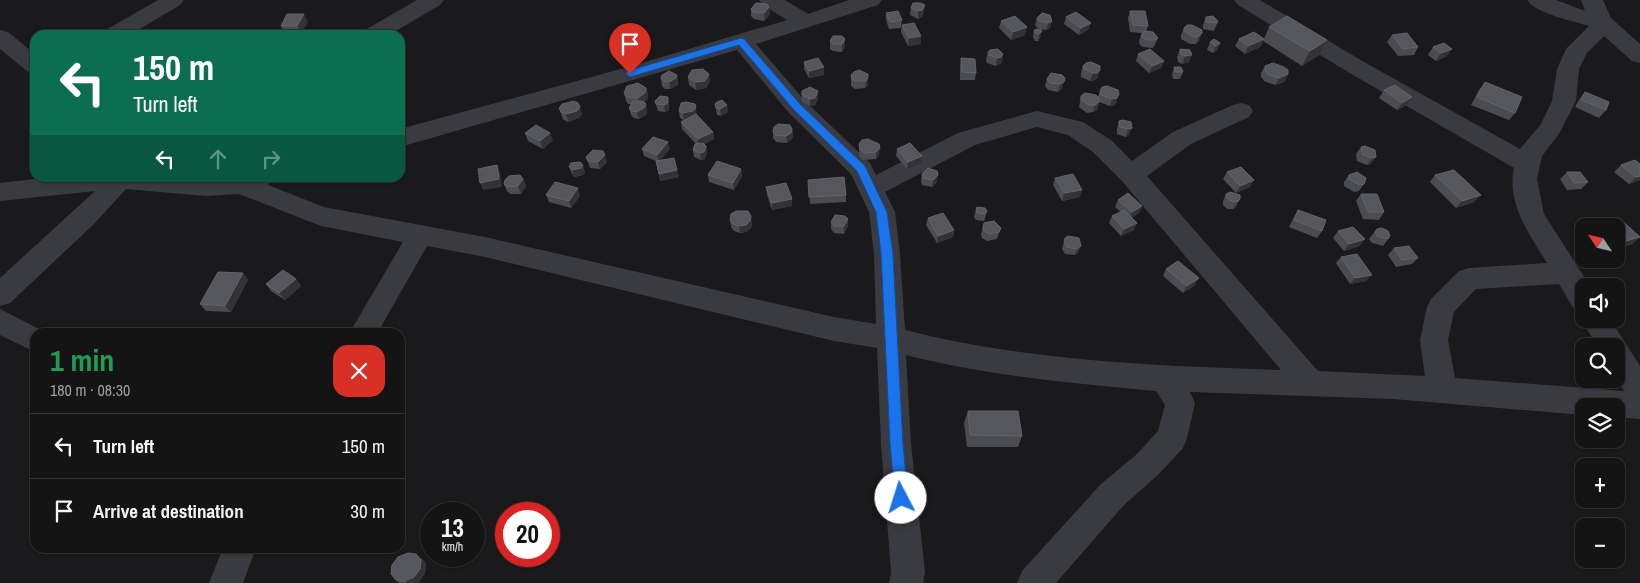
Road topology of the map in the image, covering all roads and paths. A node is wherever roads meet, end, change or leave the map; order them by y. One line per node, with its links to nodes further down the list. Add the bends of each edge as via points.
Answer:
1 (173, 0): 10 (street)
2 (433, 0): 11 (street)
3 (770, 0): 8 (street)
4 (871, 0): 8 (street)
5 (1245, 0): 18 (street)
6 (1538, 0): 9 (street, via 1567,14)
7 (1592, 0): 9 (street)
8 (806, 22): 13 (street)
9 (1605, 23): 14 (street); 18 (street, via 1577,49 1568,69 1564,101 1551,128 1530,153)
10 (122, 30)
11 (382, 30)
12 (0, 37): 15 (street)
13 (741, 41): 17 (street); 25 (street, via 797,107 861,169)
14 (1640, 56)
15 (30, 62)
16 (1241, 111): 19 (street, via 1182,138)
17 (405, 137)
18 (1528, 165): 28 (street, via 1524,179 1531,215)
19 (1131, 175): 25 (street, via 1102,146 1075,128 1037,119 967,140); 37 (street)
20 (93, 182): 26 (street)
21 (118, 182): 30 (street, via 85,218)
22 (155, 182): 23 (street, via 212,187)
23 (247, 182)
24 (256, 182): 27 (street, via 321,216)
25 (872, 188): 34 (street, via 882,212)
26 (0, 192)
27 (420, 234): 32 (street); 34 (street, via 834,329)
28 (1567, 273): 29 (street); 38 (street, via 1469,278 1441,307 1434,340)
29 (1575, 286)
30 (0, 295)
31 (0, 321): 33 (street)
32 (366, 328)
33 (30, 337)
34 (891, 339): 36 (street, via 942,352 1030,366); 43 (street, via 896,444 908,572)
35 (1625, 368): 39 (street)
36 (1165, 379): 37 (street); 44 (street, via 1180,403 1172,438 1112,495)
37 (1310, 383): 38 (street)
38 (1442, 390): 40 (street)
39 (1640, 392)
40 (1640, 406)
41 (237, 553): 42 (street)
42 (226, 583)
43 (906, 583)
44 (1034, 583)

